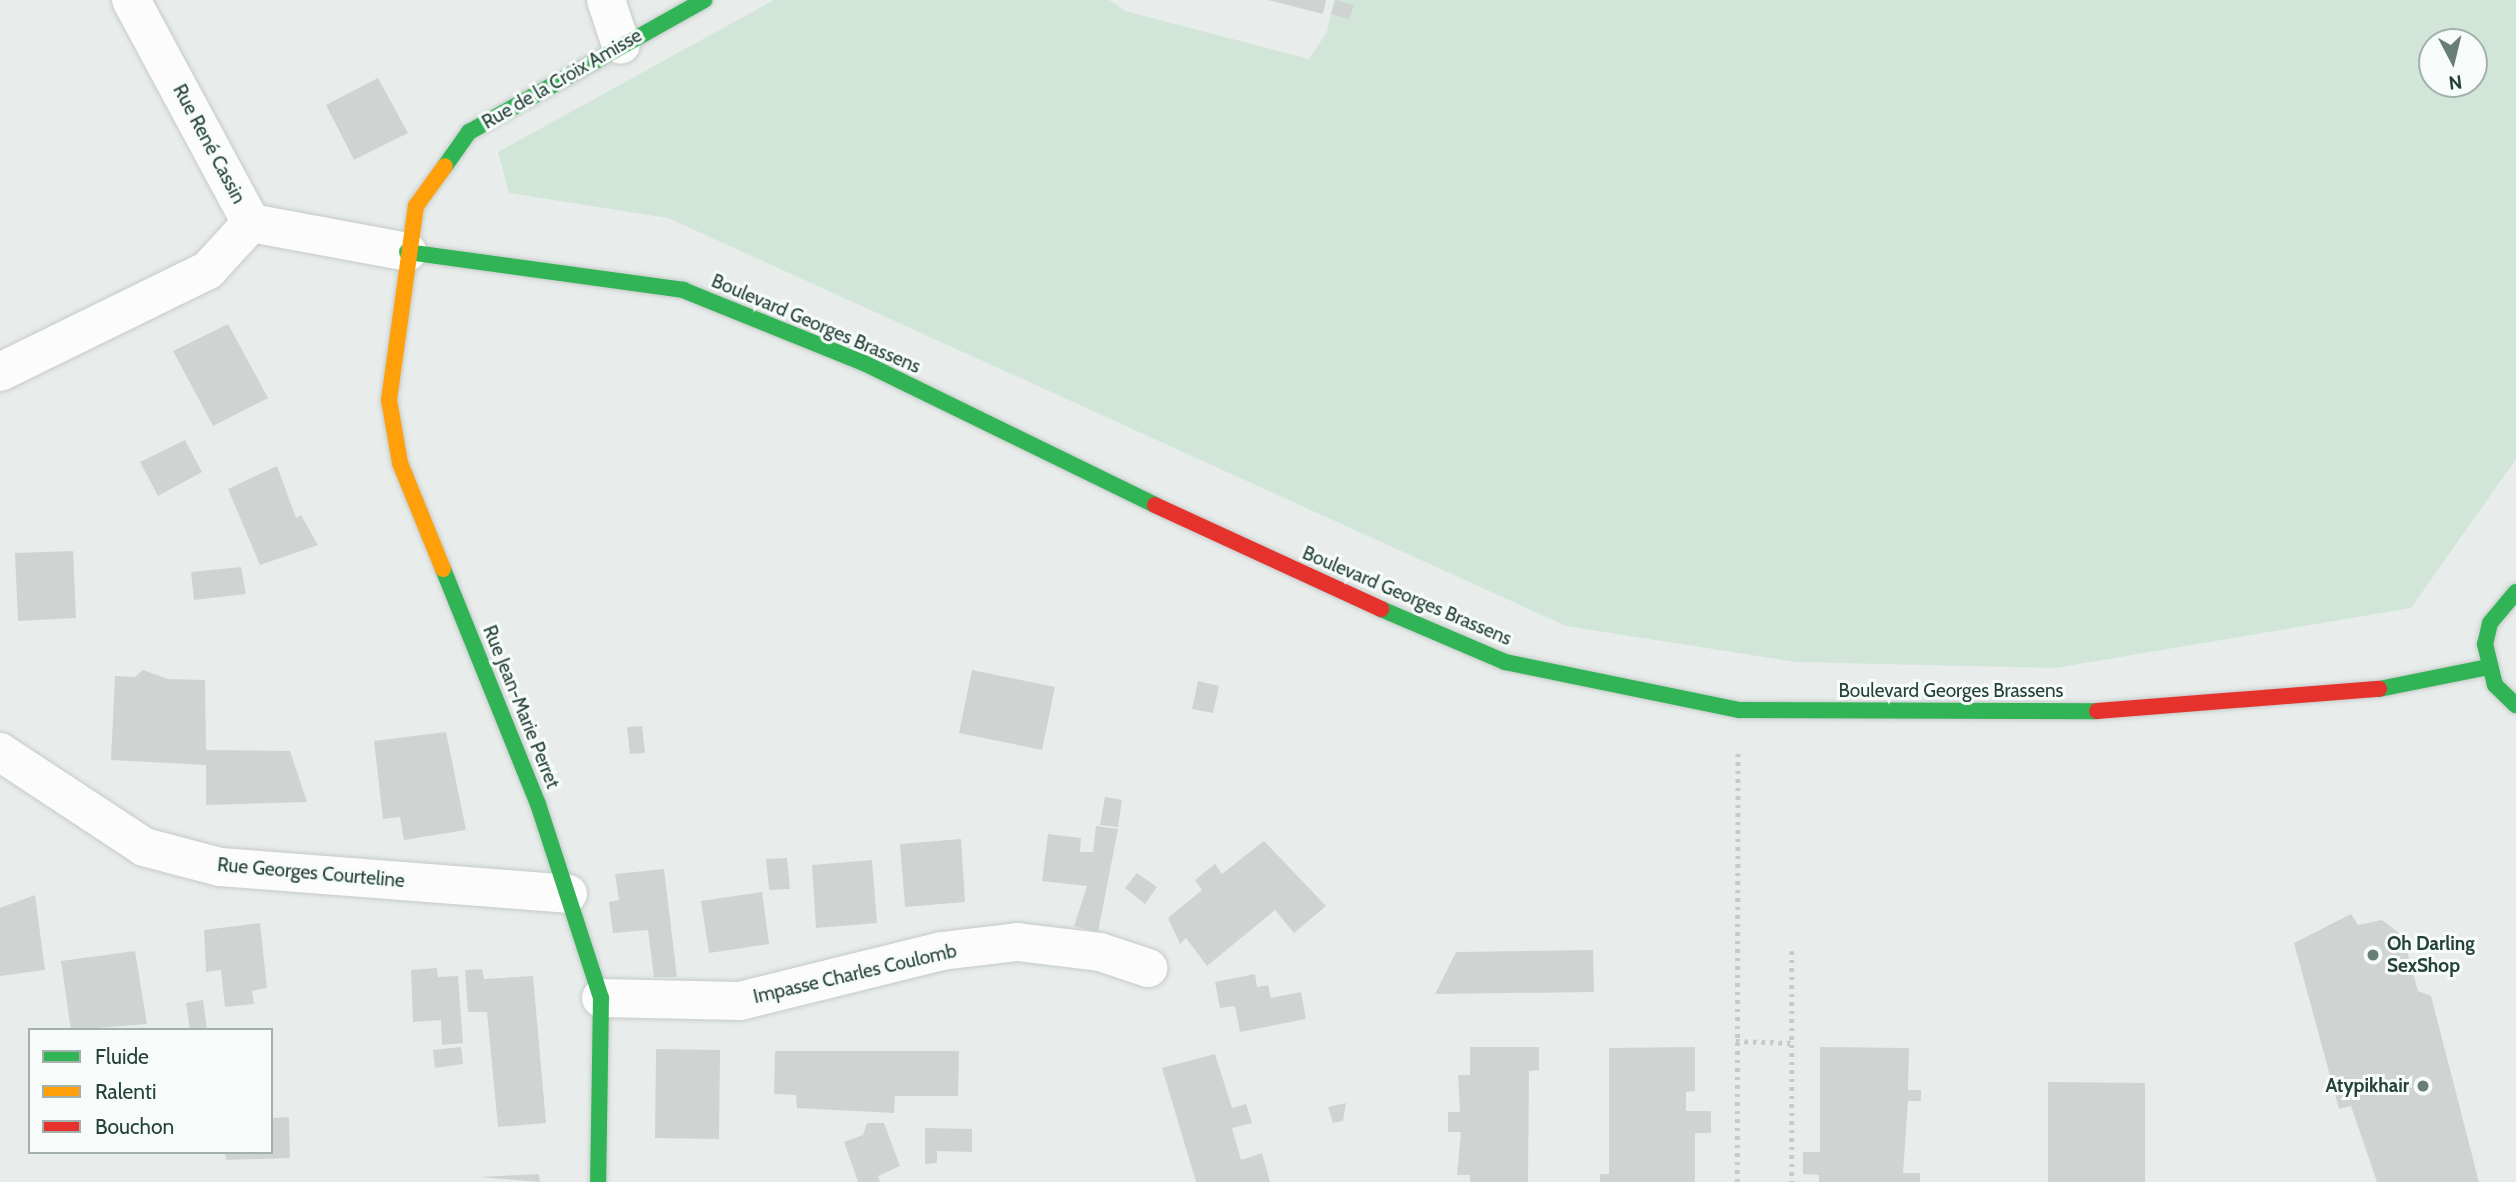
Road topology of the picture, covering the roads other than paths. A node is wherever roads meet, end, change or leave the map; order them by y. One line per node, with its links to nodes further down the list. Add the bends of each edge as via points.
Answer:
1 (131, 0): 5 (street, Rue René Cassin)
2 (606, 0): 4 (street)
3 (704, 0): 4 (street, Rue de la Croix Amisse)
4 (621, 45): 6 (street, Rue de la Croix Amisse, via 469,132 416,206)
5 (251, 223): 6 (street, Rue René Cassin); 7 (street, via 208,270)
6 (407, 252): 9 (street, Boulevard Georges Brassens, via 683,290 864,363 1081,472 1505,662 1618,690 1739,710 2135,712 2400,688); 12 (street, Rue Jean-Marie Perret, via 389,400 400,463)
7 (0, 372)
8 (2516, 592): 9 (street, via 2490,623)
9 (2488, 667): 10 (street, via 2495,685)
10 (2516, 705)
11 (0, 752): 12 (street, Rue Georges Courteline, via 144,846 220,867)
12 (568, 894): 14 (street, Rue Jean-Marie Perret)
13 (1149, 968): 14 (street, Impasse Charles Coulomb, via 1100,952 1017,942 942,951 740,1001)
14 (601, 998): 15 (street, Rue Jean-Marie Perret)
15 (598, 1182)

